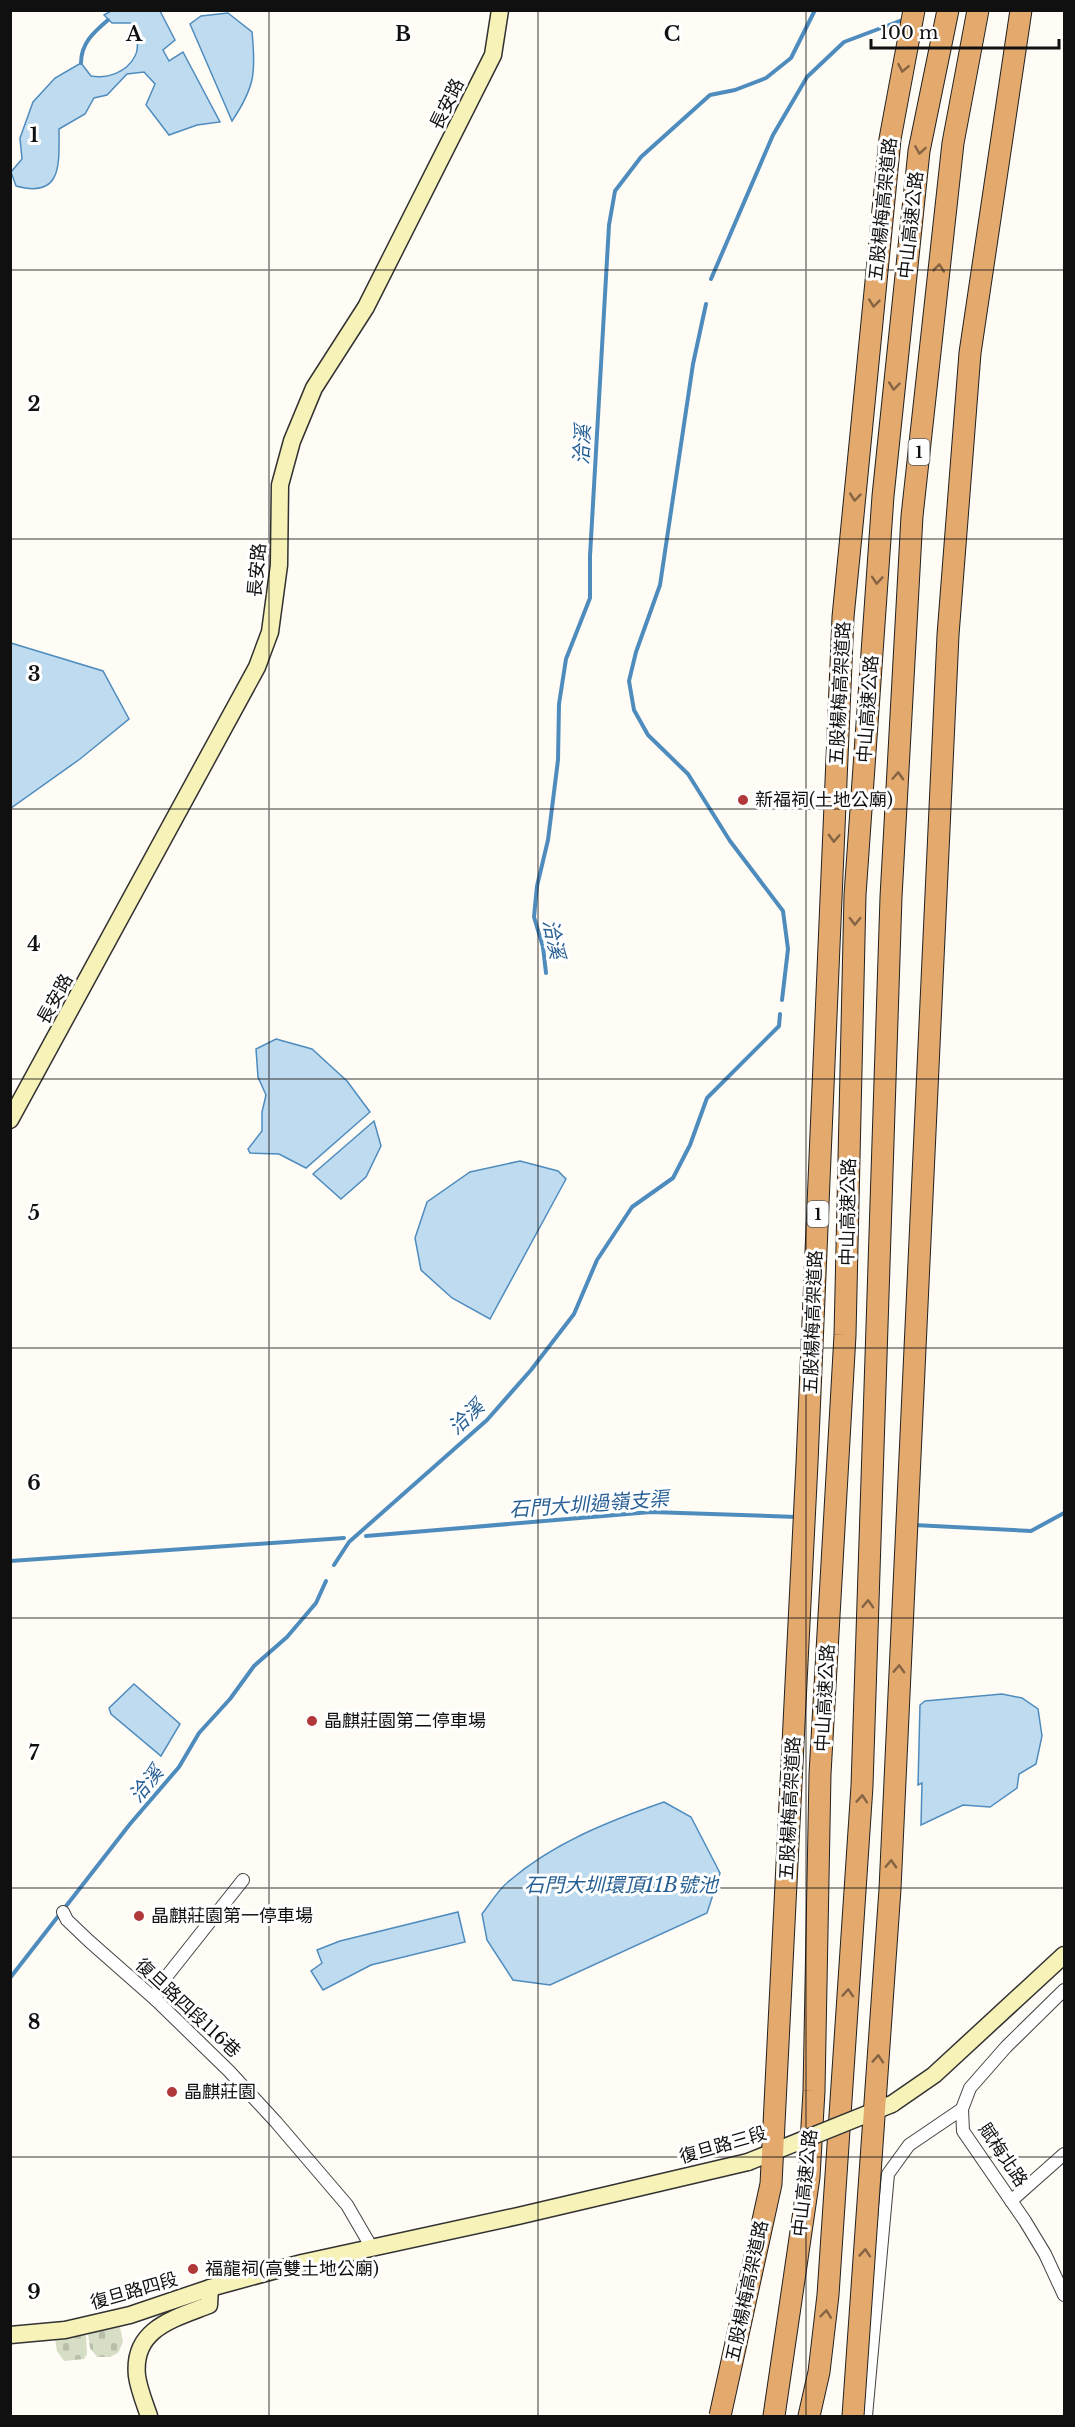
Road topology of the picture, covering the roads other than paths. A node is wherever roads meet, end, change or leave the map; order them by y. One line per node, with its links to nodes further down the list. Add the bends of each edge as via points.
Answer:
1 (500, 10): 6 (street, 長安路, via 493,55 366,307 314,388 292,441 280,485 279,565 270,632 257,668)
2 (914, 10): 21 (highway, 五股楊梅高架道路 / 1, one-way to 21, bridge, via 890,139 843,617 808,1451 771,2184)
3 (948, 10): 22 (highway, 中山高速公路 / 1, one-way to 22, via 919,151 883,496 855,895 845,1335 820,1774 814,2091 809,2177)
4 (978, 10): 19 (highway, 中山高速公路 / 1, one-way to 4, via 830,2273 862,1786 891,897 912,516 953,143)
5 (1021, 10): 25 (highway, one-way to 5, bridge, via 890,1889 948,635 970,353)
6 (10, 1120)
7 (243, 1880): 11 (street, via 159,1986)
8 (63, 1912): 11 (street, 復旦路四段116巷, via 88,1941)
9 (1065, 1955): 15 (street, 復旦路三段, bridge, via 934,2075 892,2104 748,2162)
10 (1065, 1990): 12 (street, 賦梅北路, via 970,2088)
11 (156, 2000): 15 (street, 復旦路四段116巷, via 276,2122 347,2205)
12 (962, 2109): 14 (street, 賦梅北路, via 963,2131); 26 (street, via 909,2145 888,2174)
13 (1065, 2154): 14 (street)
14 (1011, 2201): 17 (street, 賦梅北路, via 1045,2254)
15 (372, 2248): 16 (street, 復旦路四段)
16 (210, 2288): 18 (street, 復旦路四段, via 130,2315 65,2330); 20 (street, via 208,2305 162,2324 146,2339 138,2356 137,2378)
17 (1065, 2295)
18 (10, 2336)
19 (819, 2372): 23 (highway, 中山高速公路 / 1); 24 (highway)
20 (149, 2416)
21 (720, 2416)
22 (774, 2416)
23 (809, 2416)
24 (819, 2416)
25 (854, 2416)
26 (866, 2416)

